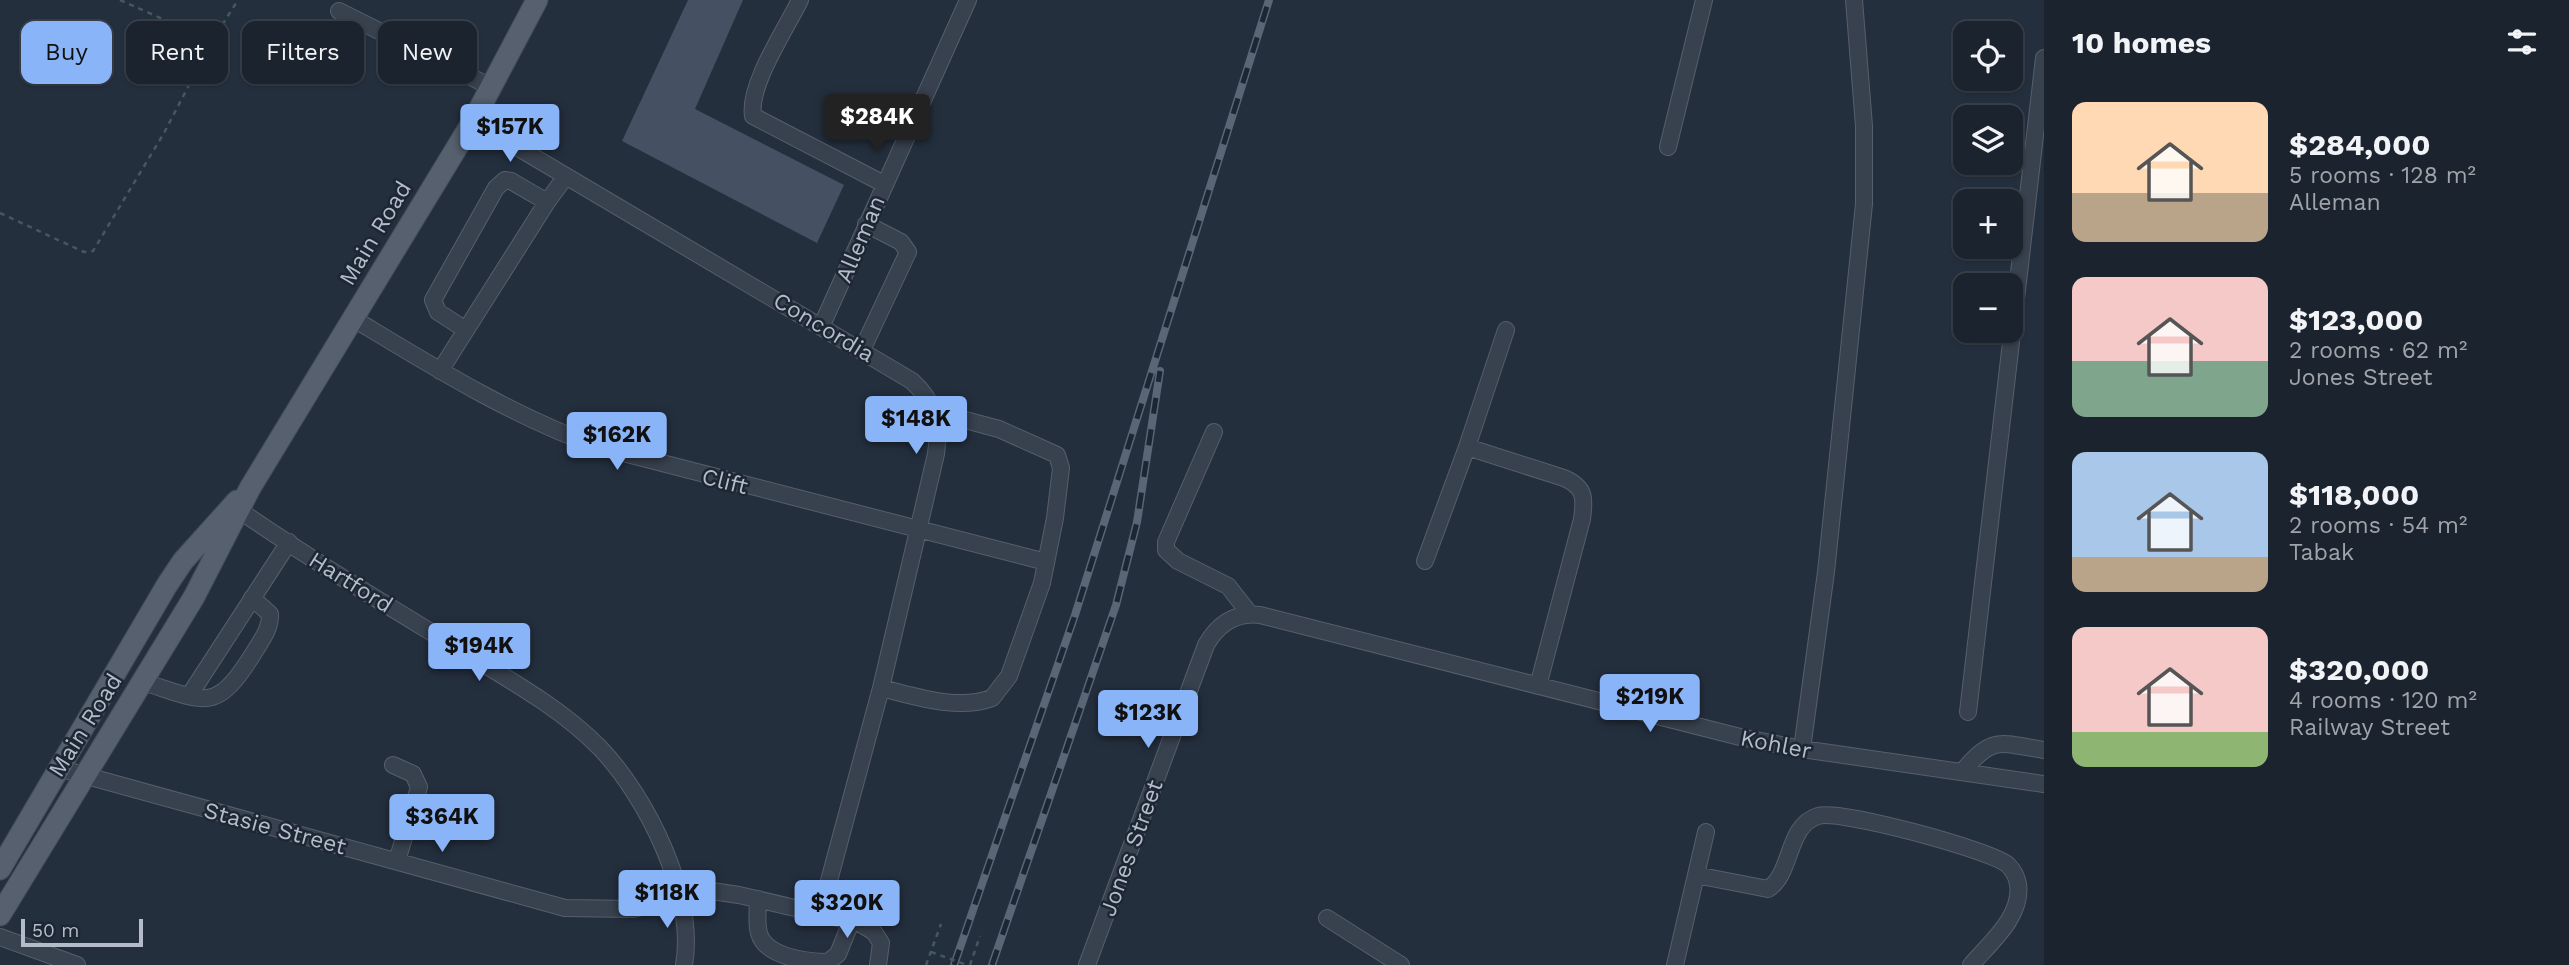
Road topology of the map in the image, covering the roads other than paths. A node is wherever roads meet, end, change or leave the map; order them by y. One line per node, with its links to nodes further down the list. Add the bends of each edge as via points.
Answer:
1 (537, 0): 8 (main road, Main Road)
2 (800, 0): 12 (street, via 757,86 753,116)
3 (968, 0): 12 (street, Alleman)
4 (1704, 0): 10 (street)
5 (1854, 0): 36 (street, via 1864,126 1864,204 1826,572)
6 (339, 11): 8 (street)
7 (2044, 58): 35 (street)
8 (491, 87): 9 (main road, Main Road)
9 (473, 121): 11 (street, Concordia); 15 (main road, Main Road)
10 (1668, 147)
11 (566, 176): 13 (street); 16 (street, Concordia)
12 (884, 184): 14 (street, Alleman)
13 (547, 202): 17 (street); 17 (street, via 511,181 496,188 433,300 438,312)
14 (866, 224): 16 (street, Alleman); 19 (street, via 901,242 908,252)
15 (354, 319): 20 (street, Clift); 24 (main road, Main Road)
16 (822, 325): 19 (street, Concordia)
17 (466, 330): 20 (street)
18 (1506, 330): 23 (street)
19 (862, 350): 21 (street, Concordia, via 912,381)
20 (440, 371): 25 (street, Clift, via 535,422 596,446)
21 (935, 412): 25 (street, via 936,454); 28 (street, via 999,429 1057,455 1060,477)
22 (1214, 432): 30 (street, via 1166,550 1182,563 1221,580)
23 (1467, 447): 27 (street); 32 (street, via 1571,481 1585,496)
24 (236, 508): 26 (street, Hartford); 31 (main road, Main Road); 39 (main road, Main Road, via 173,577)
25 (917, 530): 28 (street, Clift); 33 (street)
26 (289, 542): 29 (street); 47 (street, Hartford, via 529,692 599,747 654,828)
27 (1426, 561)
28 (1046, 562): 33 (street, via 1009,676 992,698 963,703)
29 (252, 598): 34 (street); 34 (street, via 266,608 270,621 233,685 210,698)
30 (1250, 614): 32 (street, Kohler); 57 (street, Jones Street, via 1219,627 1206,645)
31 (143, 682): 34 (street); 41 (main road, Main Road)
32 (1538, 686): 36 (street, Kohler)
33 (881, 688): 49 (street)
34 (189, 696)
35 (1968, 712)
36 (1802, 749): 40 (street, Kohler)
37 (2044, 750): 40 (street, via 1991,745)
38 (393, 765): 44 (street, via 412,774 419,787)
39 (58, 768): 41 (street, Stasie Street); 45 (main road, Main Road)
40 (1962, 772): 42 (street, Kohler)
41 (83, 775): 44 (street, Stasie Street); 50 (main road, Main Road)
42 (2044, 784)
43 (1706, 832): 46 (street)
44 (397, 861): 47 (street, Stasie Street, via 565,908 633,909)
45 (0, 869)
46 (1696, 874): 59 (street); 60 (street, via 1768,889 1776,883 1804,825 1827,815 1857,817 1985,855 2007,864 2018,882 2018,893 2004,928)
47 (679, 895): 48 (street, Stasie Street, via 705,890); 55 (street, Hartford)
48 (758, 900): 49 (street, Stasie Street); 52 (street, via 759,936 786,955 828,962 838,954)
49 (820, 914): 52 (street, Stasie Street)
50 (0, 915)
51 (1328, 918): 58 (street)
52 (851, 922): 56 (street, Stasie Street, via 878,937)
53 (0, 937): 54 (street)
54 (76, 965)
55 (684, 965)
56 (878, 965)
57 (1087, 965)
58 (1401, 965)
59 (1675, 965)
60 (1970, 965)

